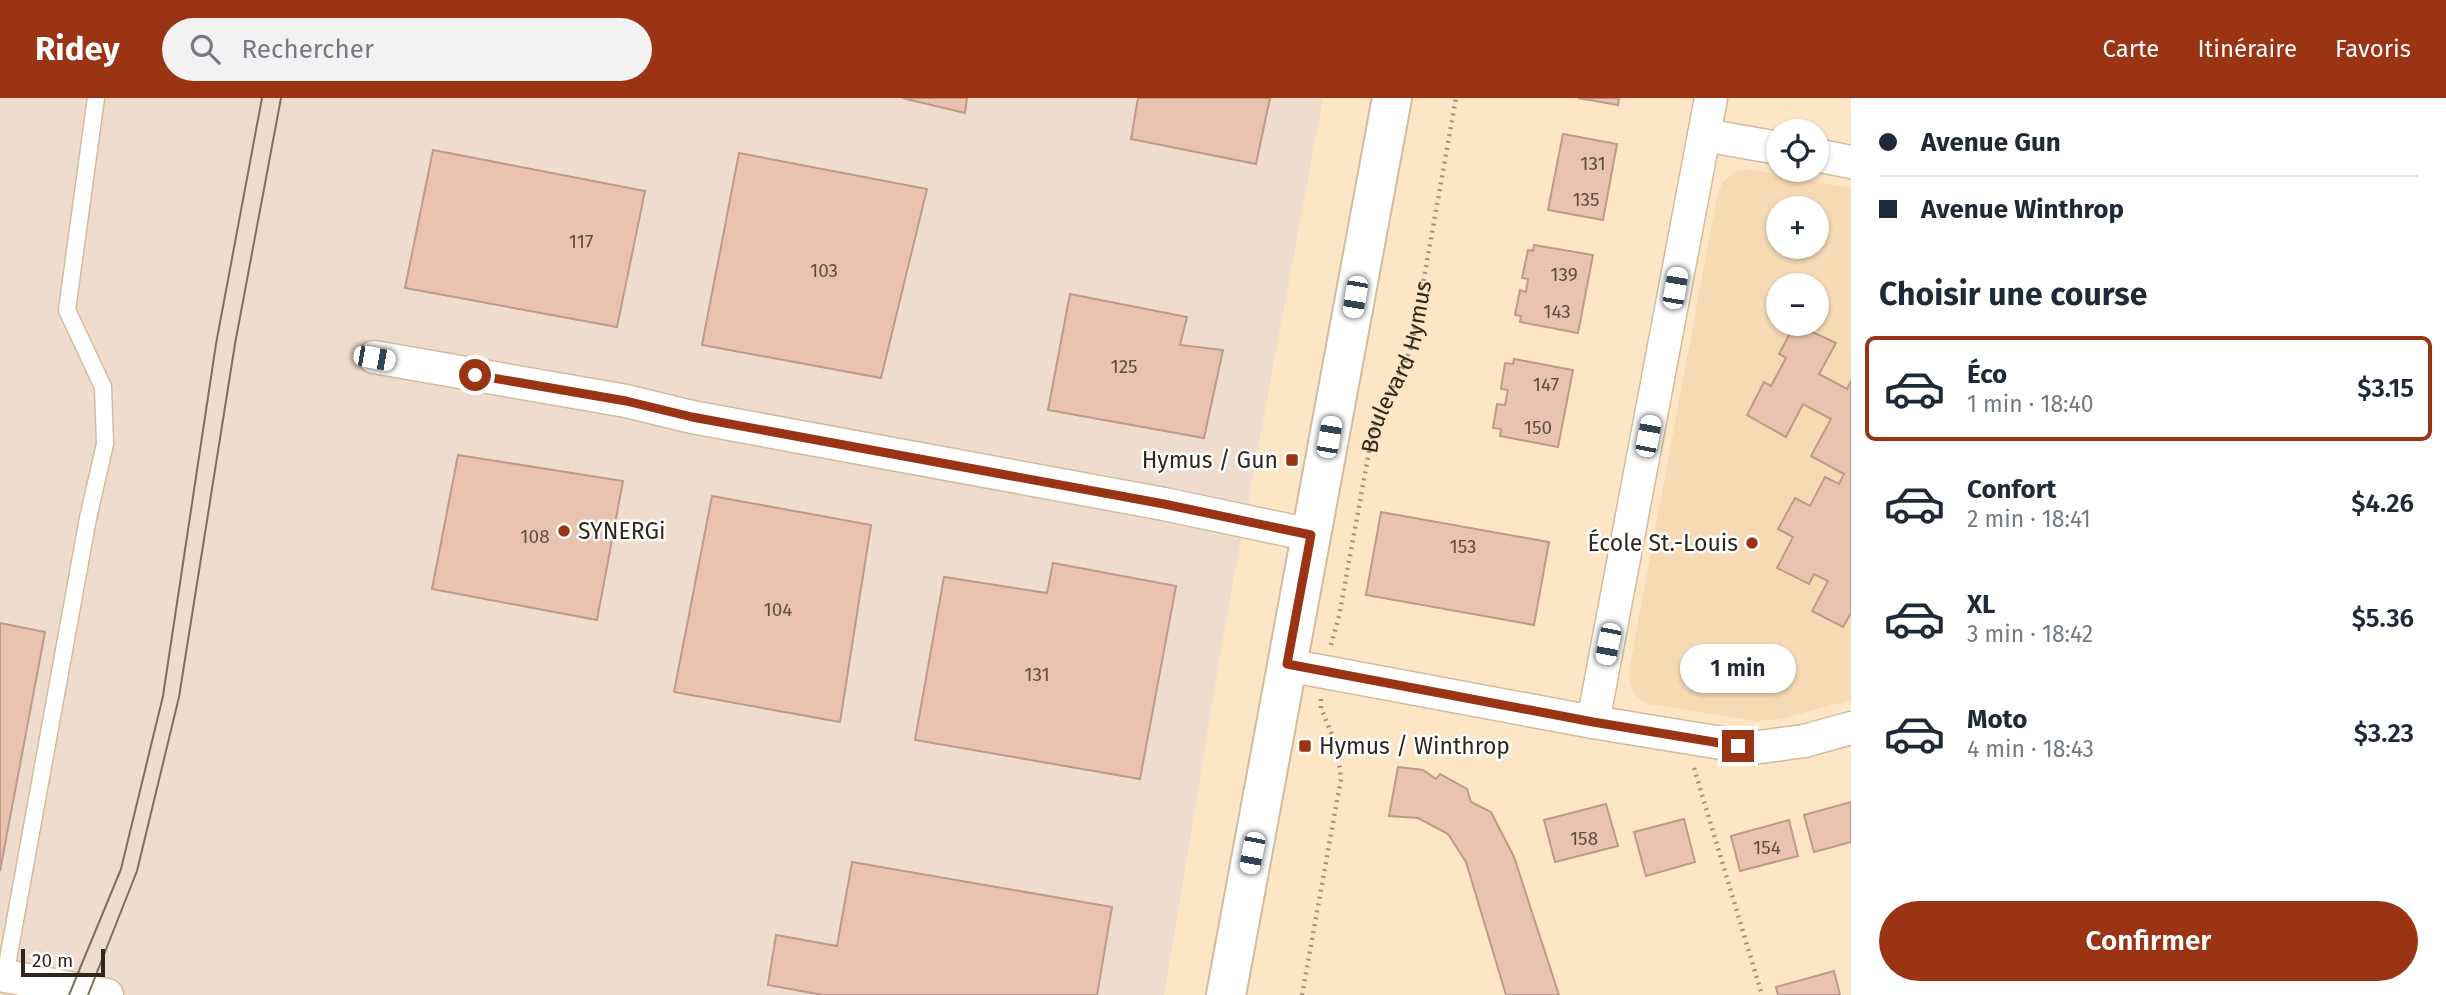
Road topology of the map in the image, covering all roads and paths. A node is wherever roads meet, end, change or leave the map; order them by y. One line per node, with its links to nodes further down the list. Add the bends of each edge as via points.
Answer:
1 (96, 98): 17 (lane, via 66,310 103,387 105,444)
2 (1392, 98): 10 (street, Boulevard Hymus)
3 (1456, 98): 11 (path, Boulevard Hymus, via 1413,340 1406,365 1373,430)
4 (1711, 98): 5 (street)
5 (1704, 135): 6 (street); 14 (street)
6 (1766, 146)
7 (1829, 158): 8 (street)
8 (1851, 162)
9 (374, 358): 10 (street, via 626,401)
10 (1311, 535): 12 (street, Boulevard Hymus)
11 (1334, 636)
12 (1287, 664): 14 (street); 19 (street, Boulevard Hymus)
13 (1321, 708): 20 (path, via 1337,747 1341,779)
14 (1593, 722): 15 (street, via 1752,748)
15 (1851, 728)
16 (1693, 764): 21 (path)
17 (2, 976): 18 (street)
18 (107, 995)
19 (1226, 995)
20 (1302, 995)
21 (1762, 995)

